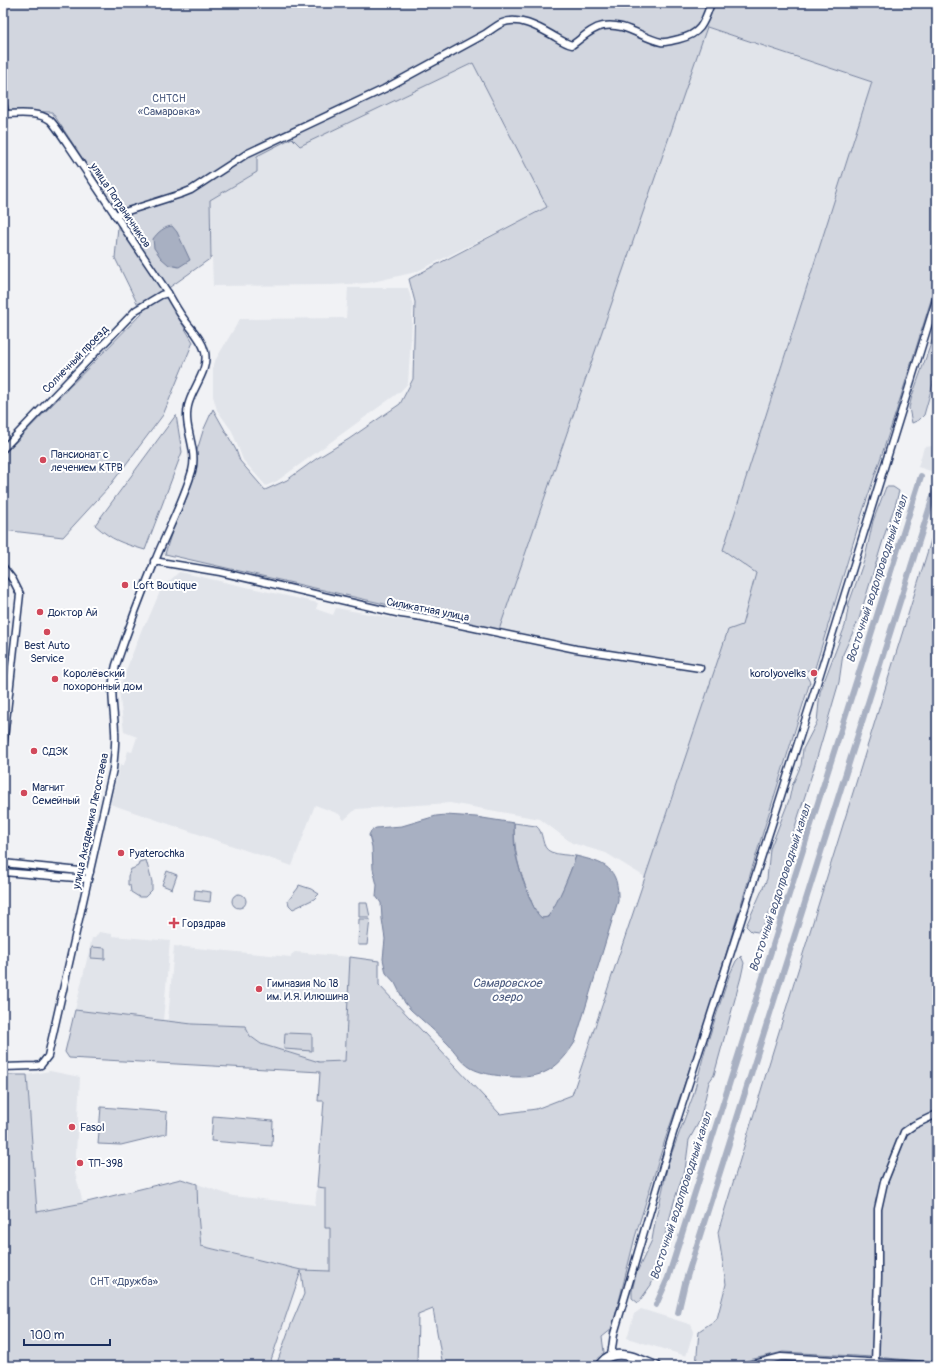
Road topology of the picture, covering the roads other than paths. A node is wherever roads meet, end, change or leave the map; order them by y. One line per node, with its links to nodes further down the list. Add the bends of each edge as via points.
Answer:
1 (711, 3): 4 (street, via 702,26 696,32 689,37 662,42 626,28 607,26 595,29 572,46 521,21 502,23 384,90 248,153 191,190)
2 (3, 101): 3 (street)
3 (4, 114): 4 (street, улица Пограничников, via 34,114 50,121)
4 (115, 215): 5 (street, улица Пограничников)
5 (168, 293): 7 (street, улица Пограничников); 8 (street, Солнечный проезд, via 136,310)
6 (937, 297): 19 (street, via 672,1136 614,1334)
7 (201, 342): 9 (street, улица Академика Легостаева, via 205,352 205,366 191,396 186,416 194,460 192,472)
8 (3, 449)
9 (154, 561): 11 (street, Силикатная улица, via 220,572 401,614 576,649); 15 (street, улица Академика Легостаева, via 112,678 115,730 113,769)
10 (3, 567): 12 (street, via 20,594)
11 (700, 668)
12 (3, 748)
13 (3, 863): 15 (street)
14 (3, 872): 16 (street)
15 (90, 872): 16 (street, улица Академика Легостаева)
16 (88, 880): 17 (street, улица Академика Легостаева, via 48,1056 41,1065)
17 (3, 1067)
18 (937, 1114): 20 (street, via 904,1132 884,1182 878,1210)
19 (611, 1356): 21 (street); 22 (street, via 629,1356)
20 (875, 1362): 23 (street, via 781,1357); 24 (street)
21 (599, 1366)
22 (656, 1366)
23 (747, 1366)
24 (937, 1366)

